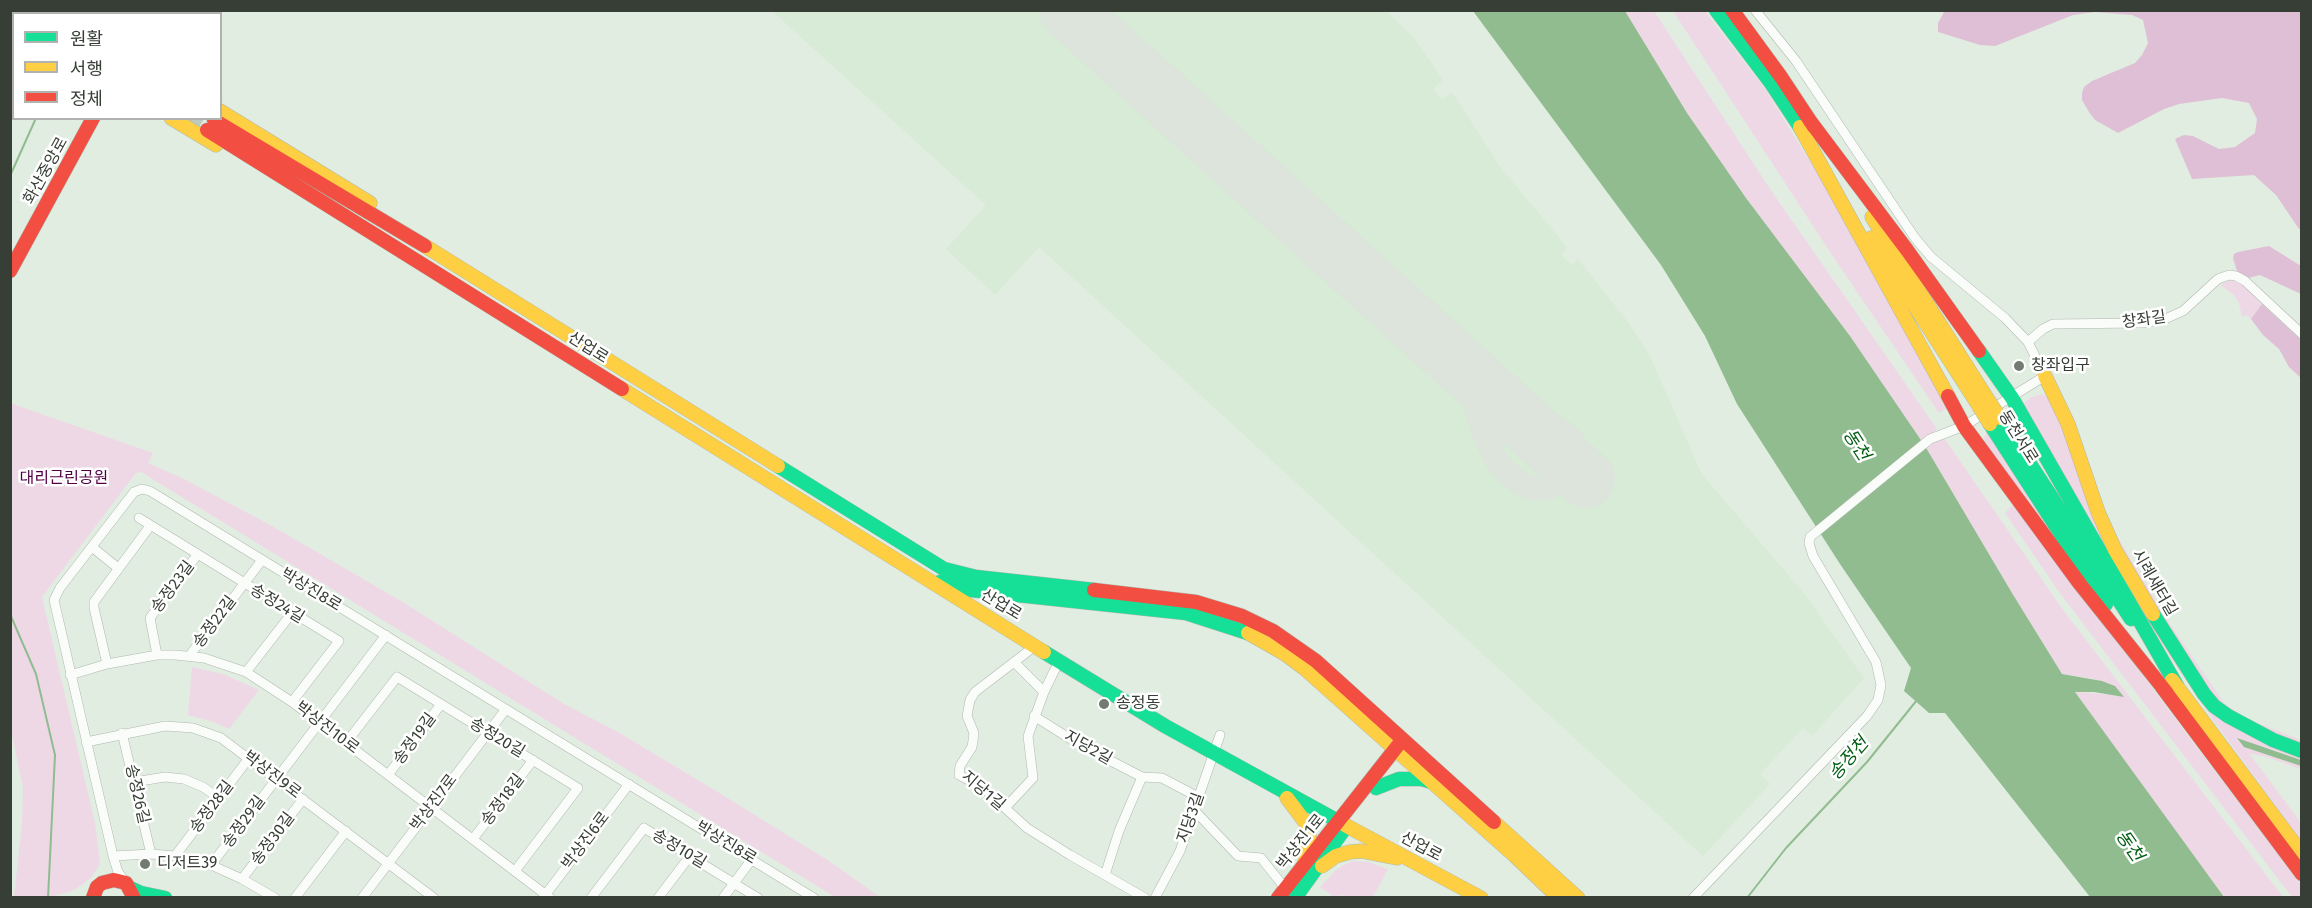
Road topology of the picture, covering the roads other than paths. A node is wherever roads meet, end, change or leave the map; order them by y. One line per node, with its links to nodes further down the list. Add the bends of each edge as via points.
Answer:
1 (1716, 10): 7 (main road, 동천서로)
2 (1732, 10): 7 (main road, 동천서로, via 1781,77)
3 (1755, 10): 11 (street, via 1796,61 1926,250)
4 (92, 120): 8 (main road, 화산중앙로)
5 (174, 120): 9 (main road, 산업로, via 362,235)
6 (214, 120): 9 (main road, 산업로); 46 (main road, 산업로, via 944,570 976,578 1196,602 1242,616 1294,644)
7 (1805, 124): 13 (main road, via 1907,250); 14 (main road); 33 (main road, 동천서로, bridge)
8 (10, 271)
9 (514, 321): 21 (main road, 산업로)
10 (2301, 334): 11 (street, 창좌길, via 2245,281 2229,275 2218,279 2183,311 2165,319 2053,324)
11 (2028, 342): 12 (street)
12 (2045, 376): 13 (street); 47 (main road, 시례새터길, via 2068,424 2115,550 2204,694 2228,716)
13 (2012, 398): 14 (street); 33 (main road)
14 (1964, 426): 33 (main road, via 2080,584); 104 (street, via 1924,443 1812,534 1809,543 1813,556 1876,662 1881,685 1878,700)
15 (139, 518): 16 (street, 송정24길)
16 (150, 526): 18 (street, 송정24길); 20 (street)
17 (92, 547): 19 (street, 박상진8로, via 134,492 142,489); 20 (street); 32 (street, 박상진8로, via 54,600)
18 (197, 555): 22 (street, 송정24길); 26 (street, 송정23길, via 151,615)
19 (262, 560): 22 (street, 송정22길); 24 (street, 박상진8로)
20 (118, 568): 30 (street, via 94,602)
21 (921, 576): 25 (main road, 산업로); 42 (main road, via 971,590 1186,613 1217,621 1285,654)
22 (244, 584): 23 (street, 송정24길); 27 (street, 송정22길)
23 (292, 613): 31 (street); 35 (street, 송정24길, via 339,641)
24 (386, 635): 37 (street, 박상진8로); 39 (street, 송정29길)
25 (1035, 646): 28 (main road, 산업로); 29 (street, 지당1길)
26 (157, 655): 27 (street, 박상진10로); 30 (street, 박상진10로)
27 (190, 655): 31 (street, 박상진10로)
28 (1059, 661): 34 (street); 48 (main road, 산업로)
29 (1014, 662): 34 (street); 63 (street, 지당1길, via 970,699 967,716 973,741 958,772)
30 (107, 664): 32 (street, 박상진10로)
31 (246, 672): 35 (street, 박상진10로)
32 (70, 675): 44 (street, 박상진8로)
33 (2172, 690): 70 (main road, 동천서로); 80 (main road, 동천서로)
34 (1044, 692): 38 (street)
35 (292, 702): 39 (street, 박상진10로)
36 (441, 704): 40 (street, 송정20길); 45 (street, 송정20길, via 397,676); 51 (street, 송정19길)
37 (506, 709): 40 (street, 박상진7로); 57 (street, 박상진8로)
38 (1034, 716): 52 (street, 지당2길); 63 (street, via 1028,736 1033,778)
39 (319, 722): 45 (street, 박상진10로); 53 (street, 송정29길)
40 (488, 732): 50 (street, 송정20길); 62 (street, 박상진7로)
41 (123, 733): 44 (street, 박상진9로); 49 (street, 박상진9로, via 165,726 193,728 221,738); 54 (street, 송정26길)
42 (1377, 733): 46 (main road); 55 (main road, via 1380,753)
43 (1220, 735): 48 (street, 지당3길)
44 (86, 742): 68 (street, 박상진8로)
45 (346, 743): 51 (street, 박상진10로)
46 (1402, 748): 55 (main road, 박상진1로); 56 (main road); 103 (main road)
47 (2301, 751)
48 (1213, 754): 58 (main road, 산업로); 59 (street, 지당3길)
49 (249, 758): 53 (street, 박상진9로); 60 (street, 송정28길)
50 (533, 760): 67 (street, 송정18길); 79 (street, 송정20길, via 578,788)
51 (388, 775): 62 (street, 박상진10로)
52 (1142, 777): 59 (street, 지당2길, via 1162,778); 81 (street)
53 (276, 778): 61 (street, 박상진9로); 77 (street, 송정29길)
54 (134, 782): 60 (street, via 165,777 184,779); 69 (street, 송정26길)
55 (1375, 783): 56 (main road, via 1399,779); 65 (main road, 박상진1로)
56 (1433, 783): 102 (main road)
57 (629, 784): 74 (street, 박상진8로); 88 (street, 박상진6로)
58 (1280, 790): 65 (main road, 산업로); 78 (main road, via 1308,826)
59 (1198, 797): 64 (street, 지당3길)
60 (219, 798): 72 (street, 송정28길)
61 (303, 799): 66 (street, 박상진9로); 82 (street, 송정30길)
62 (431, 807): 67 (street, 박상진10로); 76 (street, 박상진7로)
63 (1005, 808): 81 (street, 지당1길, via 1028,828)
64 (1194, 810): 86 (street, via 1238,856 1261,858); 100 (street, 지당3길, via 1180,851)
65 (1343, 824): 75 (main road, 산업로); 78 (main road, 박상진1로)
66 (346, 831): 76 (street, 박상진9로); 92 (street)
67 (473, 839): 79 (street, 박상진10로)
68 (110, 843): 71 (street, 박상진8로); 84 (street, 박상진8로, via 110,871)
69 (151, 854): 71 (street); 72 (street)
70 (2301, 854)
71 (113, 856): 85 (street, 박상진8로)
72 (175, 856): 77 (street)
73 (690, 856): 83 (street, 송정10길); 94 (street, 송정10길, via 644,828); 95 (street)
74 (752, 859): 83 (street); 98 (street, 박상진8로)
75 (1413, 861): 78 (main road, via 1372,852 1350,852); 101 (main road, 산업로)
76 (388, 863): 87 (street, 박상진7로); 93 (street, 박상진9로)
77 (211, 865): 82 (street)
78 (1308, 870): 86 (main road, 박상진1로)
79 (515, 872): 88 (street, 박상진10로)
80 (2301, 874)
81 (1105, 875): 99 (street, 지당1길)
82 (242, 879): 91 (street)
83 (734, 883): 96 (street); 97 (street, 송정10길)
84 (97, 889): 85 (main road, via 114,880); 89 (main road)
85 (130, 890): 90 (main road)
86 (1286, 894)
87 (367, 896)
88 (546, 896)
89 (84, 897)
90 (165, 897)
91 (274, 897)
92 (295, 897)
93 (434, 897)
94 (591, 897)
95 (658, 897)
96 (723, 897)
97 (758, 897)
98 (814, 897)
99 (1145, 897)
100 (1155, 897)
101 (1481, 897)
102 (1559, 897)
103 (1578, 897)
104 (1693, 897)

